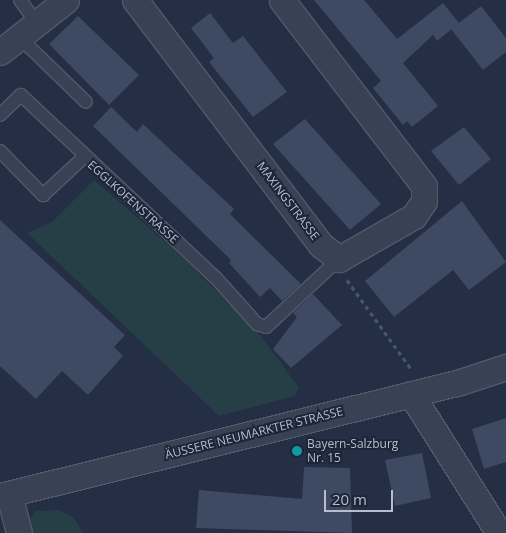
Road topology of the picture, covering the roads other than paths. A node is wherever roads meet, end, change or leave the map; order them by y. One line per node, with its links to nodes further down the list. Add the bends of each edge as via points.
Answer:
1 (20, 0): 5 (lane)
2 (66, 0): 5 (street)
3 (135, 0): 11 (street, MAXINGSTRASSE, via 321,245)
4 (282, 0): 11 (street, via 424,186 424,201 414,216)
5 (28, 30): 6 (street); 7 (lane)
6 (0, 52)
7 (86, 102)
8 (0, 115): 10 (lane, EGGLKOFENSTRASSE, via 21,95)
9 (0, 151): 10 (lane, via 43,195)
10 (84, 157): 11 (lane, EGGLKOFENSTRASSE, via 216,278 257,324 266,327)
11 (339, 259)
12 (506, 367): 13 (street, ÄUSSERE NEUMARKTER STRASSE)
13 (414, 384): 14 (street, ÄUSSERE NEUMARKTER STRASSE); 16 (street)
14 (4, 495): 15 (street)
15 (19, 533)
16 (499, 533)

